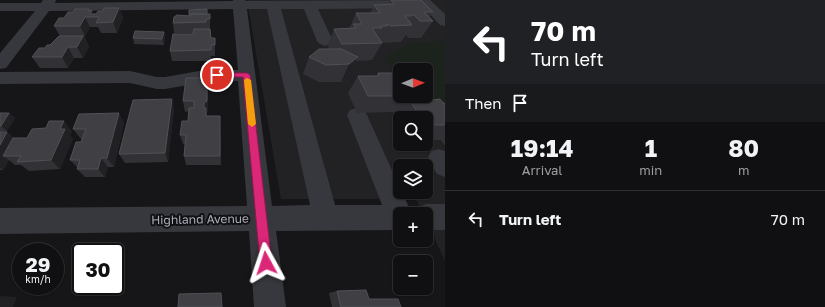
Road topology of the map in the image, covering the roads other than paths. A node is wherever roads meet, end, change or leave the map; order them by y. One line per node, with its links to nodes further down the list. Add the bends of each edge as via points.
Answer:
1 (239, 2): 3 (street); 5 (street); 11 (street)
2 (425, 2): 6 (street); 8 (street)
3 (48, 3): 7 (street); 10 (street)
4 (309, 4): 5 (street); 6 (street); 9 (street)
5 (273, 5): 19 (street)
6 (344, 6)
7 (0, 7)
8 (445, 22)
9 (325, 41)
10 (0, 64)
11 (247, 75): 12 (street, via 205,76 165,83 130,77); 18 (street)
12 (0, 78)
13 (357, 115): 14 (street)
14 (396, 207)
15 (393, 217): 19 (street, Highland Avenue)
16 (433, 217): 17 (street)
17 (445, 217)
18 (262, 218): 19 (street, Highland Avenue); 20 (street, Highland Avenue); 21 (street)
19 (326, 218)
20 (0, 221)
21 (270, 307)

